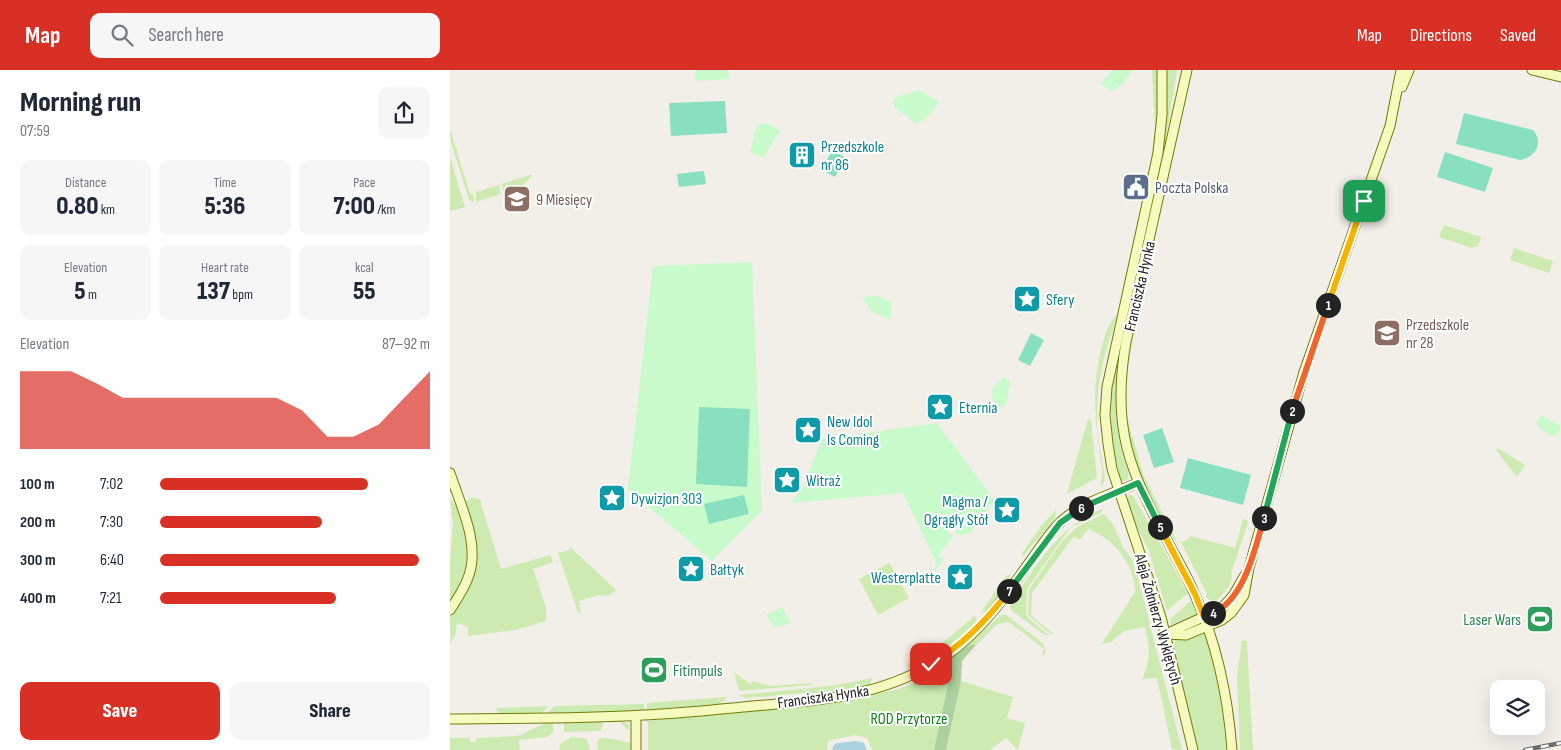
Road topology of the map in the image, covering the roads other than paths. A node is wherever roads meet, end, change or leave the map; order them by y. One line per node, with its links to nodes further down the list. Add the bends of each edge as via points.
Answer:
1 (1162, 70): 10 (street, Franciszka Hynka, via 1158,153 1110,369 1106,401 1108,444)
2 (1188, 70): 9 (street, Franciszka Hynka, via 1122,368 1123,435)
3 (1401, 70): 7 (street)
4 (1409, 70): 7 (street)
5 (1532, 70): 6 (street)
6 (1561, 77)
7 (1397, 99): 11 (street, via 1299,389)
8 (450, 473): 12 (street, via 472,555 469,575)
9 (1138, 483): 10 (street, Franciszka Hynka); 13 (street, Aleja Żołnierzy Wyklętych)
10 (1119, 491): 15 (street, Aleja Żołnierzy Wyklętych); 16 (street, Franciszka Hynka, via 1067,517 974,632 947,654 898,681 857,694)
11 (1249, 568): 13 (street, via 1227,604); 14 (street, via 1244,595 1238,605 1222,620)
12 (450, 610)
13 (1204, 617): 14 (street, Aleja Żołnierzy Wyklętych); 15 (street)
14 (1207, 627): 15 (street, via 1186,635); 20 (street, Aleja Żołnierzy Wyklętych, via 1223,682)
15 (1166, 634): 19 (street, Aleja Żołnierzy Wyklętych)
16 (636, 716): 17 (street, Franciszka Hynka); 18 (street)
17 (450, 719)
18 (636, 750)
19 (1193, 750)
20 (1232, 750)

